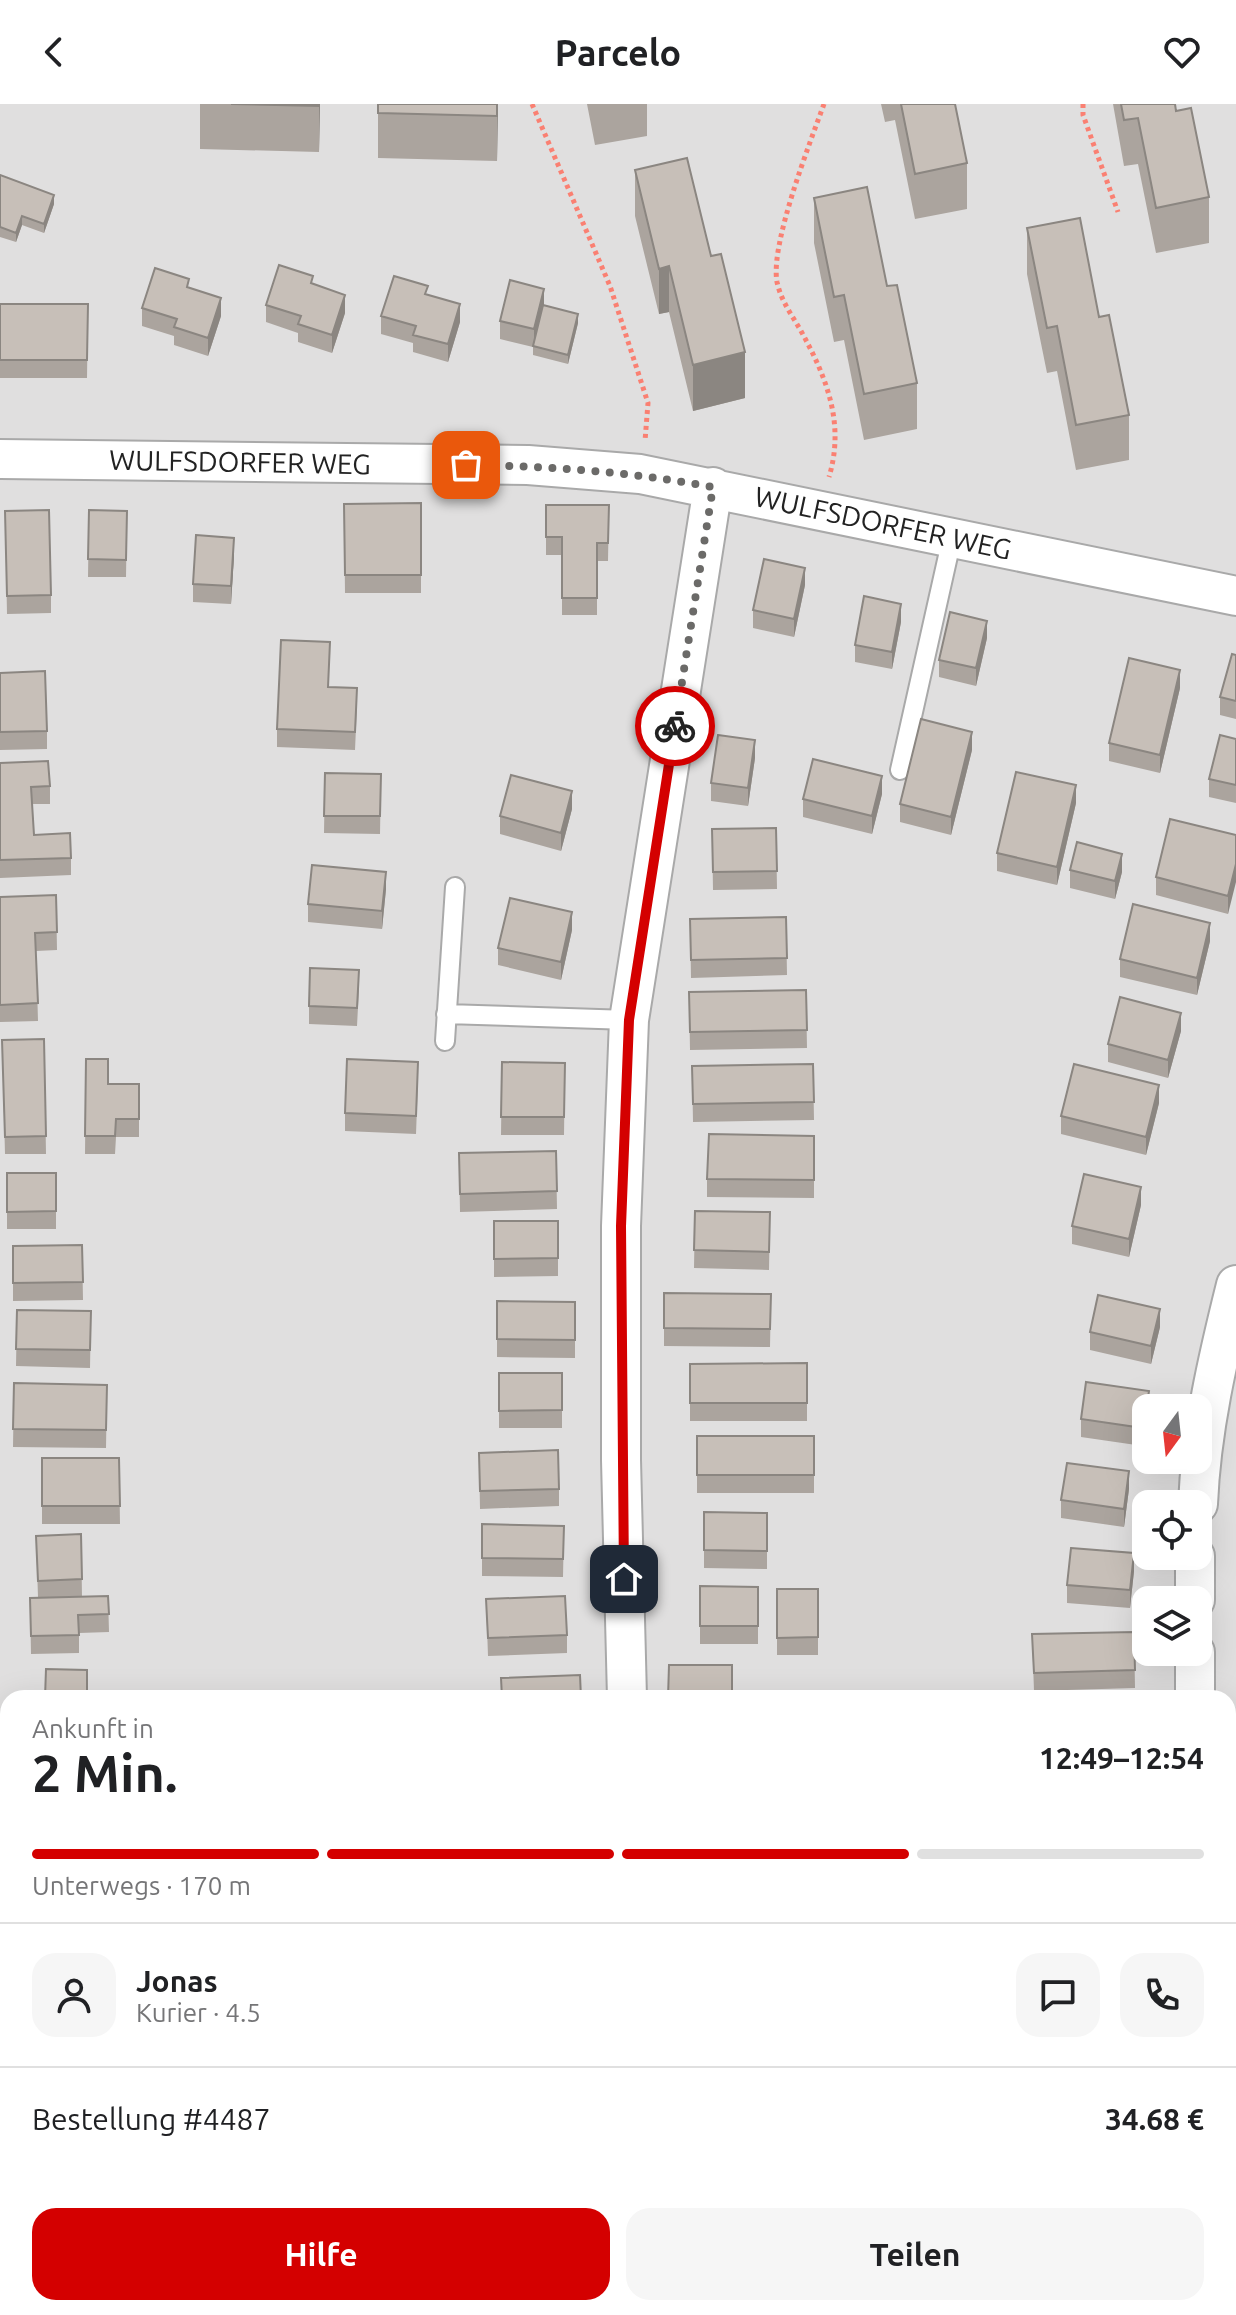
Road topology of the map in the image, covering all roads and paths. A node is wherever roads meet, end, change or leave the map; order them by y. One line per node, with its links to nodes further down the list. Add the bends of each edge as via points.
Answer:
1 (532, 104): 6 (path, via 610,286 648,403)
2 (824, 104): 8 (path, via 795,187 776,279 782,301 823,372 835,413 835,456)
3 (1083, 104): 4 (path)
4 (1118, 212)
5 (0, 459): 6 (street, WULFSDORFER WEG, via 528,465)
6 (640, 474): 7 (street, WULFSDORFER WEG)
7 (713, 487): 8 (street, WULFSDORFER WEG); 14 (street)
8 (820, 509): 9 (street, WULFSDORFER WEG)
9 (952, 538): 10 (street, WULFSDORFER WEG); 11 (lane)
10 (1236, 596)
11 (900, 770)
12 (455, 887): 13 (lane)
13 (446, 1014): 14 (lane); 15 (lane)
14 (629, 1020): 19 (street, via 621,1226)
15 (445, 1041)
16 (1236, 1285): 17 (street, via 1200,1459)
17 (1199, 1490)
18 (1195, 1666): 20 (street)
19 (627, 1690)
20 (1195, 1690)

